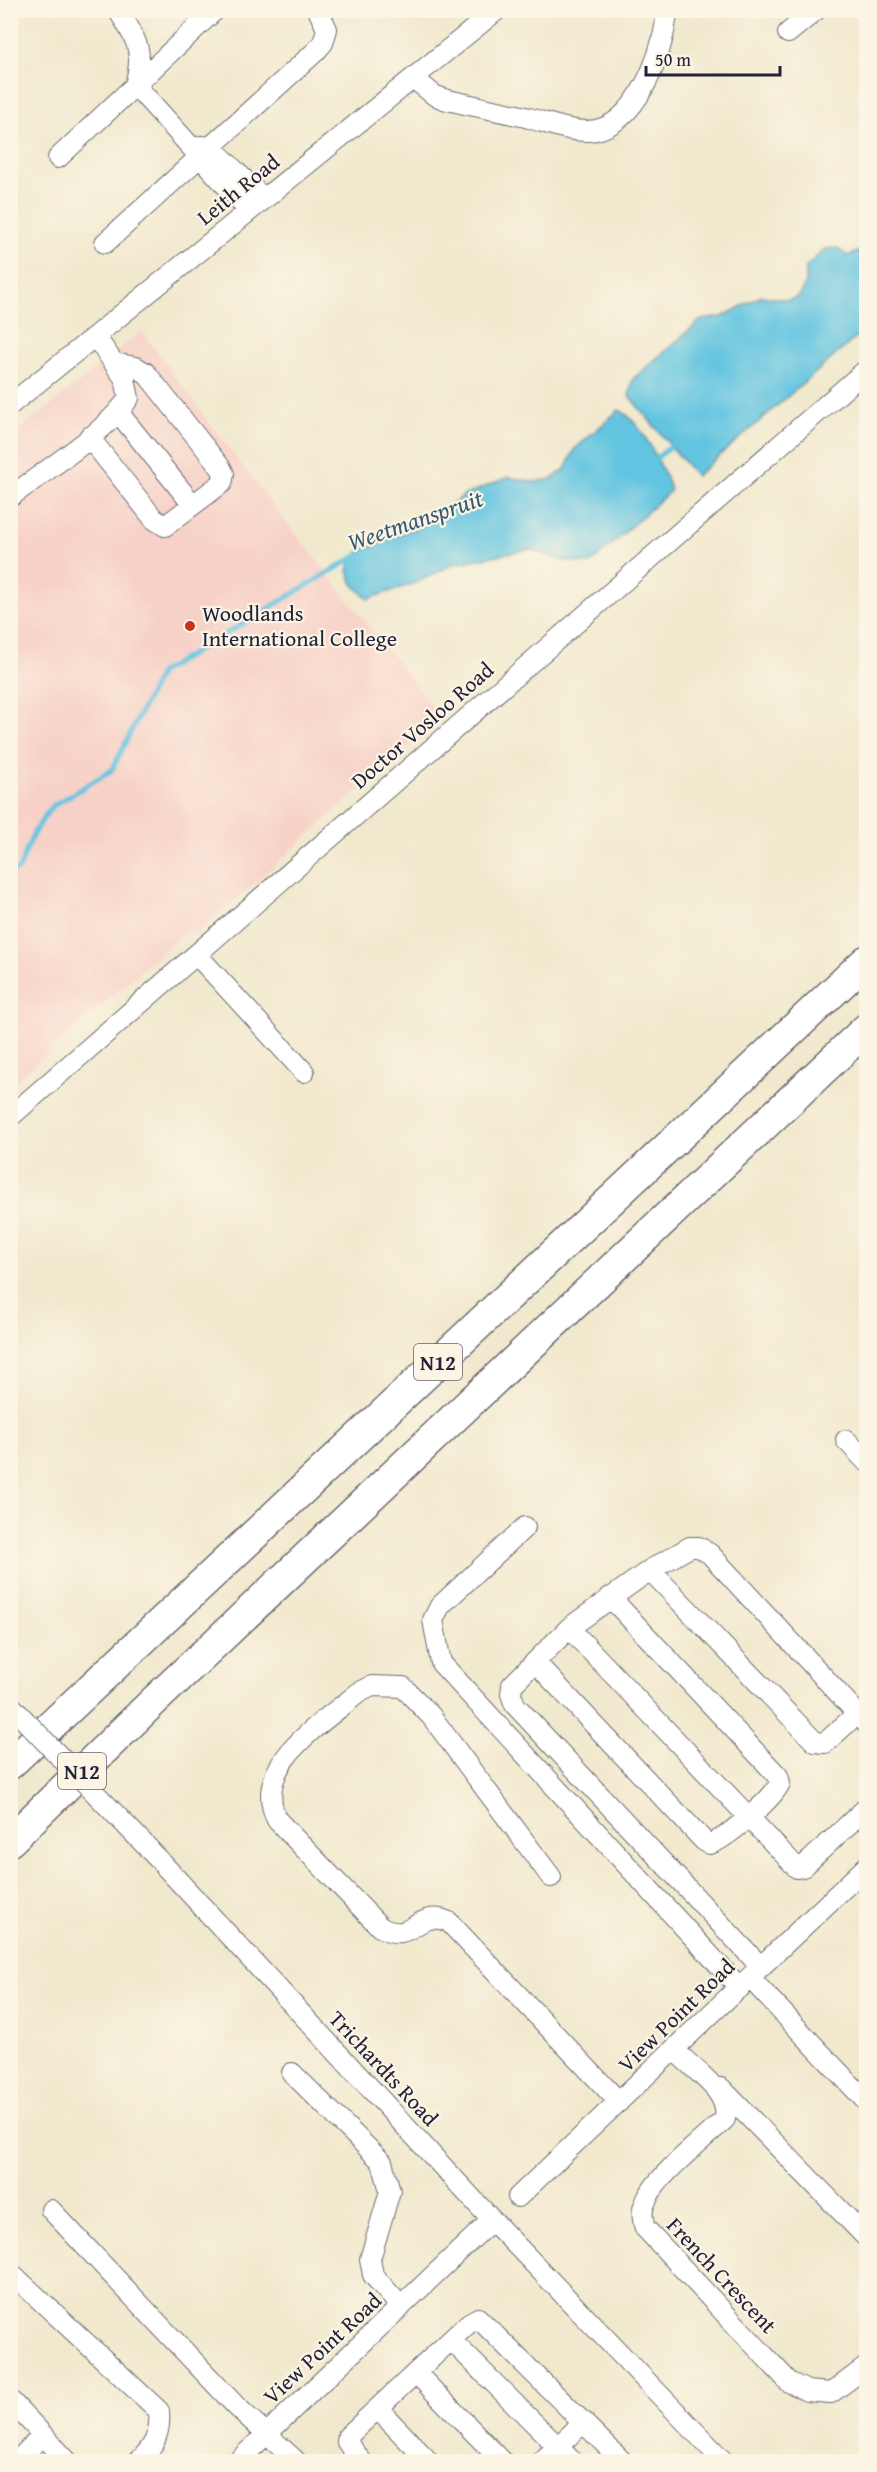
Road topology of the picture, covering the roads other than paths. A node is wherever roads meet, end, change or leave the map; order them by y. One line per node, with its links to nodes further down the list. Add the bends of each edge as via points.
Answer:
1 (117, 10): 9 (street, via 141,56)
2 (215, 10): 9 (street)
3 (318, 10): 10 (street, via 327,29 323,43)
4 (497, 10): 8 (street, Leith Road)
5 (667, 10): 8 (street, via 664,39 650,76 624,113 599,129 571,129 444,99)
6 (816, 10): 7 (street)
7 (788, 33)
8 (413, 78): 12 (street, Leith Road)
9 (135, 85): 10 (street); 11 (street)
10 (201, 150): 12 (street); 13 (street)
11 (58, 158)
12 (256, 205): 14 (street, Leith Road)
13 (105, 243)
14 (95, 336): 15 (street); 17 (street, Leith Road)
15 (114, 363): 18 (street, via 130,389 129,398); 21 (street, via 146,373 224,474 222,483)
16 (867, 370): 22 (street, Doctor Vosloo Road)
17 (10, 405)
18 (118, 412): 19 (street); 21 (street)
19 (89, 436): 20 (street); 21 (street, via 160,524 165,526)
20 (10, 497)
21 (193, 505)
22 (197, 955): 25 (street); 26 (street, Doctor Vosloo Road)
23 (867, 961): 36 (highway, N12)
24 (867, 1029): 39 (highway, N12)
25 (304, 1072)
26 (10, 1117)
27 (846, 1440): 28 (street)
28 (867, 1461)
29 (525, 1527): 42 (street, via 440,1606 433,1620 441,1663)
30 (650, 1570): 31 (street); 35 (street, via 690,1547 710,1554); 35 (street, via 815,1742 825,1743)
31 (610, 1597): 32 (street); 38 (street, via 778,1776 776,1791)
32 (569, 1628): 33 (street); 38 (street)
33 (535, 1662): 38 (street, via 704,1841 717,1842); 42 (street, via 512,1685 515,1705)
34 (10, 1705): 49 (street, Trichardts Road, bridge, via 148,1848)
35 (862, 1718)
36 (10, 1764)
37 (867, 1808): 38 (street, via 803,1867 797,1868)
38 (747, 1817)
39 (10, 1841)
40 (867, 1867): 42 (street, View Point Road)
41 (551, 1877): 46 (street, via 431,1716 403,1687 372,1686 358,1693 287,1754 275,1773 269,1791 277,1820 380,1927 402,1934 423,1920 438,1917 449,1922)
42 (750, 1978): 43 (street, View Point Road); 45 (street)
43 (677, 2048): 46 (street, View Point Road); 50 (street); 54 (street, French Crescent, via 722,2097 725,2119 647,2197 643,2208 645,2229 789,2382 807,2391 831,2393)
44 (292, 2073): 52 (street, via 382,2162 390,2191 370,2259 374,2274)
45 (867, 2101)
46 (619, 2102): 47 (street, View Point Road)
47 (518, 2197)
48 (51, 2210): 59 (street)
49 (492, 2220): 52 (street, View Point Road); 73 (street, Trichardts Road)
50 (867, 2237)
51 (10, 2272): 64 (street, via 159,2411 160,2427 150,2451)
52 (401, 2307): 59 (street, View Point Road)
53 (451, 2340): 55 (street); 58 (street, via 478,2318 485,2322); 61 (street)
54 (867, 2367)
55 (416, 2373): 57 (street); 69 (street)
56 (10, 2400): 60 (street)
57 (378, 2409): 67 (street, via 348,2436 350,2449); 68 (street)
58 (584, 2422): 61 (street); 72 (street)
59 (267, 2434): 65 (street, View Point Road); 66 (street)
60 (43, 2435): 62 (street); 63 (street)
61 (558, 2446): 70 (street); 71 (street)
62 (16, 2462)
63 (68, 2462)
64 (138, 2462)
65 (237, 2462)
66 (297, 2462)
67 (362, 2462)
68 (429, 2462)
69 (503, 2462)
70 (541, 2462)
71 (573, 2462)
72 (623, 2462)
73 (724, 2462)

